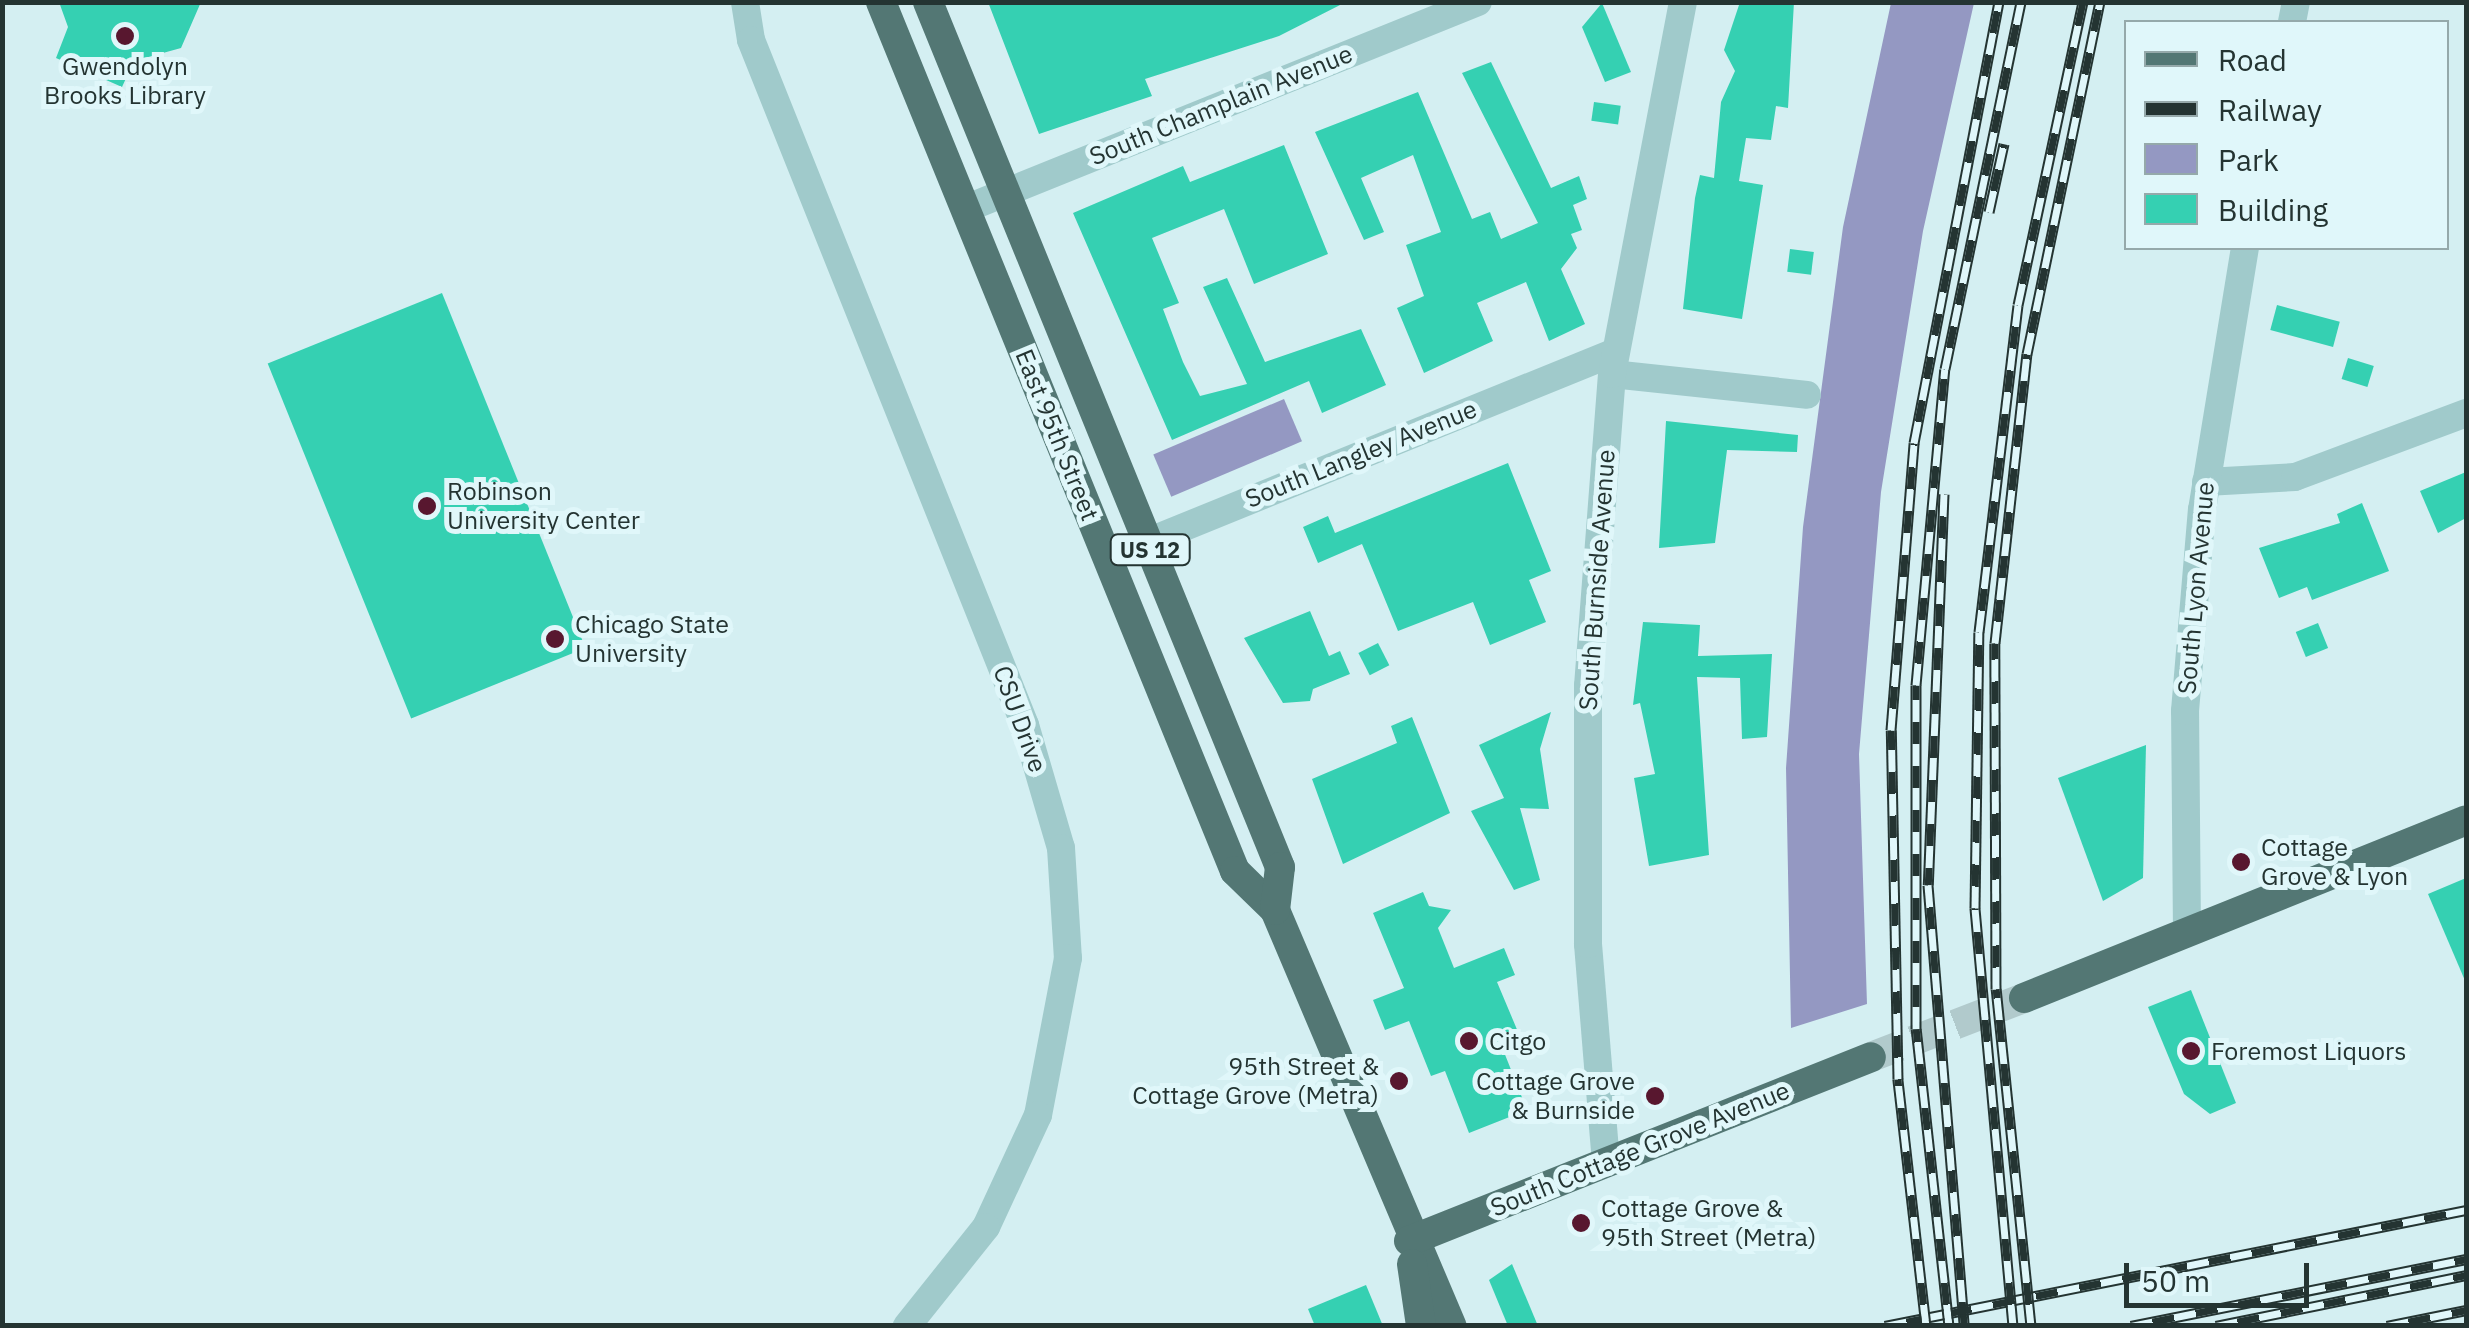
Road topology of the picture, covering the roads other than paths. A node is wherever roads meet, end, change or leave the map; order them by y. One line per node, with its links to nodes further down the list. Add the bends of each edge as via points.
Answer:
1 (723, 2): 7 (street)
2 (745, 2): 7 (street)
3 (881, 2): 9 (main road, East 95th Street / US 12)
4 (928, 2): 8 (main road, East 95th Street / US 12)
5 (1478, 2): 8 (street, South Champlain Avenue)
6 (1683, 2): 11 (street, South Burnside Avenue)
7 (751, 40): 24 (street, CSU Drive, via 1025,726 1068,906 1062,1013 1038,1116 986,1227)
8 (1006, 192): 9 (street, South Champlain Avenue); 15 (main road, East 95th Street / US 12)
9 (964, 209): 16 (main road, East 95th Street / US 12)
10 (2245, 250): 14 (street, South Lyon Avenue)
11 (1613, 363): 12 (street, South Langley Avenue); 15 (street, South Langley Avenue); 22 (street, South Burnside Avenue, via 1588,686 1588,944)
12 (1807, 396)
13 (2466, 414): 14 (street, via 2295,476)
14 (2206, 482): 19 (street, South Lyon Avenue, via 2186,710)
15 (1147, 542): 16 (street, South Langley Avenue); 18 (main road, East 95th Street / US 12, via 1280,867)
16 (1108, 558): 18 (main road, East 95th Street / US 12, via 1235,871)
17 (2466, 820): 19 (main road)
18 (1275, 910): 23 (main road, East 95th Street / US 12)
19 (2186, 933): 20 (main road)
20 (2024, 998)
21 (1871, 1057): 22 (main road, South Cottage Grove Avenue)
22 (1606, 1163): 23 (main road, South Cottage Grove Avenue)
23 (1409, 1241): 25 (main road, East 95th Street / US 12); 26 (main road, East 95th Street / US 12)
24 (907, 1326)
25 (1421, 1326)
26 (1452, 1326)

